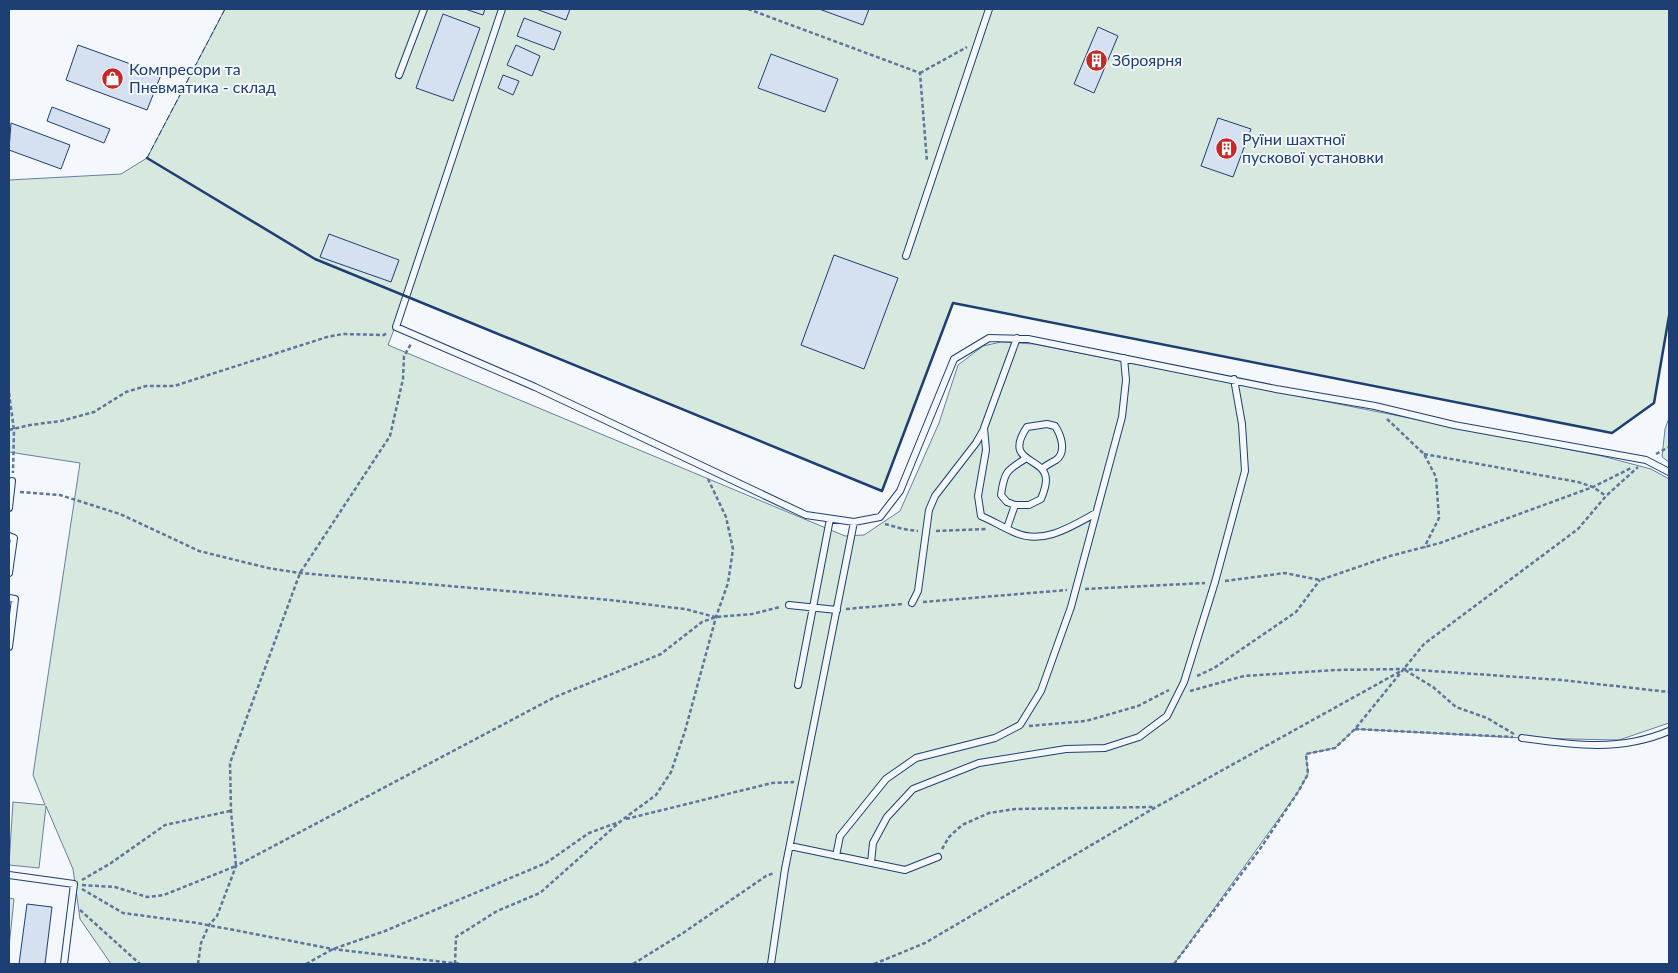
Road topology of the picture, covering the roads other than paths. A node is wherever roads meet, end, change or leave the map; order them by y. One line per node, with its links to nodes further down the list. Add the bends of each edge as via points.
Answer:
1 (424, 9): 4 (lane)
2 (502, 9): 17 (lane, via 396,328 535,387 806,515)
3 (989, 9): 5 (lane)
4 (399, 74)
5 (906, 256)
6 (1017, 338): 7 (lane); 9 (lane); 18 (lane, via 989,338 954,359 900,491 880,517)
7 (1124, 358): 8 (lane); 16 (lane, via 1126,380 1122,417)
8 (1234, 379): 12 (lane, via 1376,406 1454,425 1649,458); 34 (lane, via 1242,424 1245,471 1215,582 1179,694 1167,716 1139,737 1105,748 1066,748 979,763 913,789 887,818 874,843)
9 (984, 428): 19 (lane, via 986,450 978,496 981,516); 23 (lane, via 935,496 929,510 918,591)
10 (1025, 459): 11 (lane); 11 (lane, via 1019,444 1027,427 1055,426 1060,432 1062,452 1058,459); 14 (lane, via 1010,467 1005,474 1001,495)
11 (1042, 469): 14 (lane, via 1046,479 1041,499 1029,505)
12 (1669, 472)
13 (12, 481): 15 (lane)
14 (1015, 505): 19 (lane)
15 (9, 508)
16 (1096, 513): 19 (lane, via 1057,533 1036,538); 32 (lane, via 1075,590 1041,691 1020,725 995,738 916,758 886,779 840,836)
17 (830, 518): 18 (lane); 25 (lane)
18 (854, 522): 26 (lane)
19 (1004, 527)
20 (9, 536): 21 (lane, via 14,538)
21 (9, 573)
22 (9, 598): 27 (lane, via 15,599)
23 (912, 604)
24 (789, 605): 25 (lane)
25 (813, 609): 26 (lane); 28 (lane)
26 (837, 610): 31 (lane)
27 (9, 647)
28 (798, 685)
29 (1669, 731): 30 (lane, via 1636,743 1609,746)
30 (1522, 738)
31 (790, 846): 32 (lane); 37 (lane)
32 (836, 856): 34 (lane)
33 (938, 857): 34 (lane, via 905,870)
34 (871, 863)
35 (9, 875): 36 (lane, via 74,884)
36 (64, 964)
37 (771, 964)

